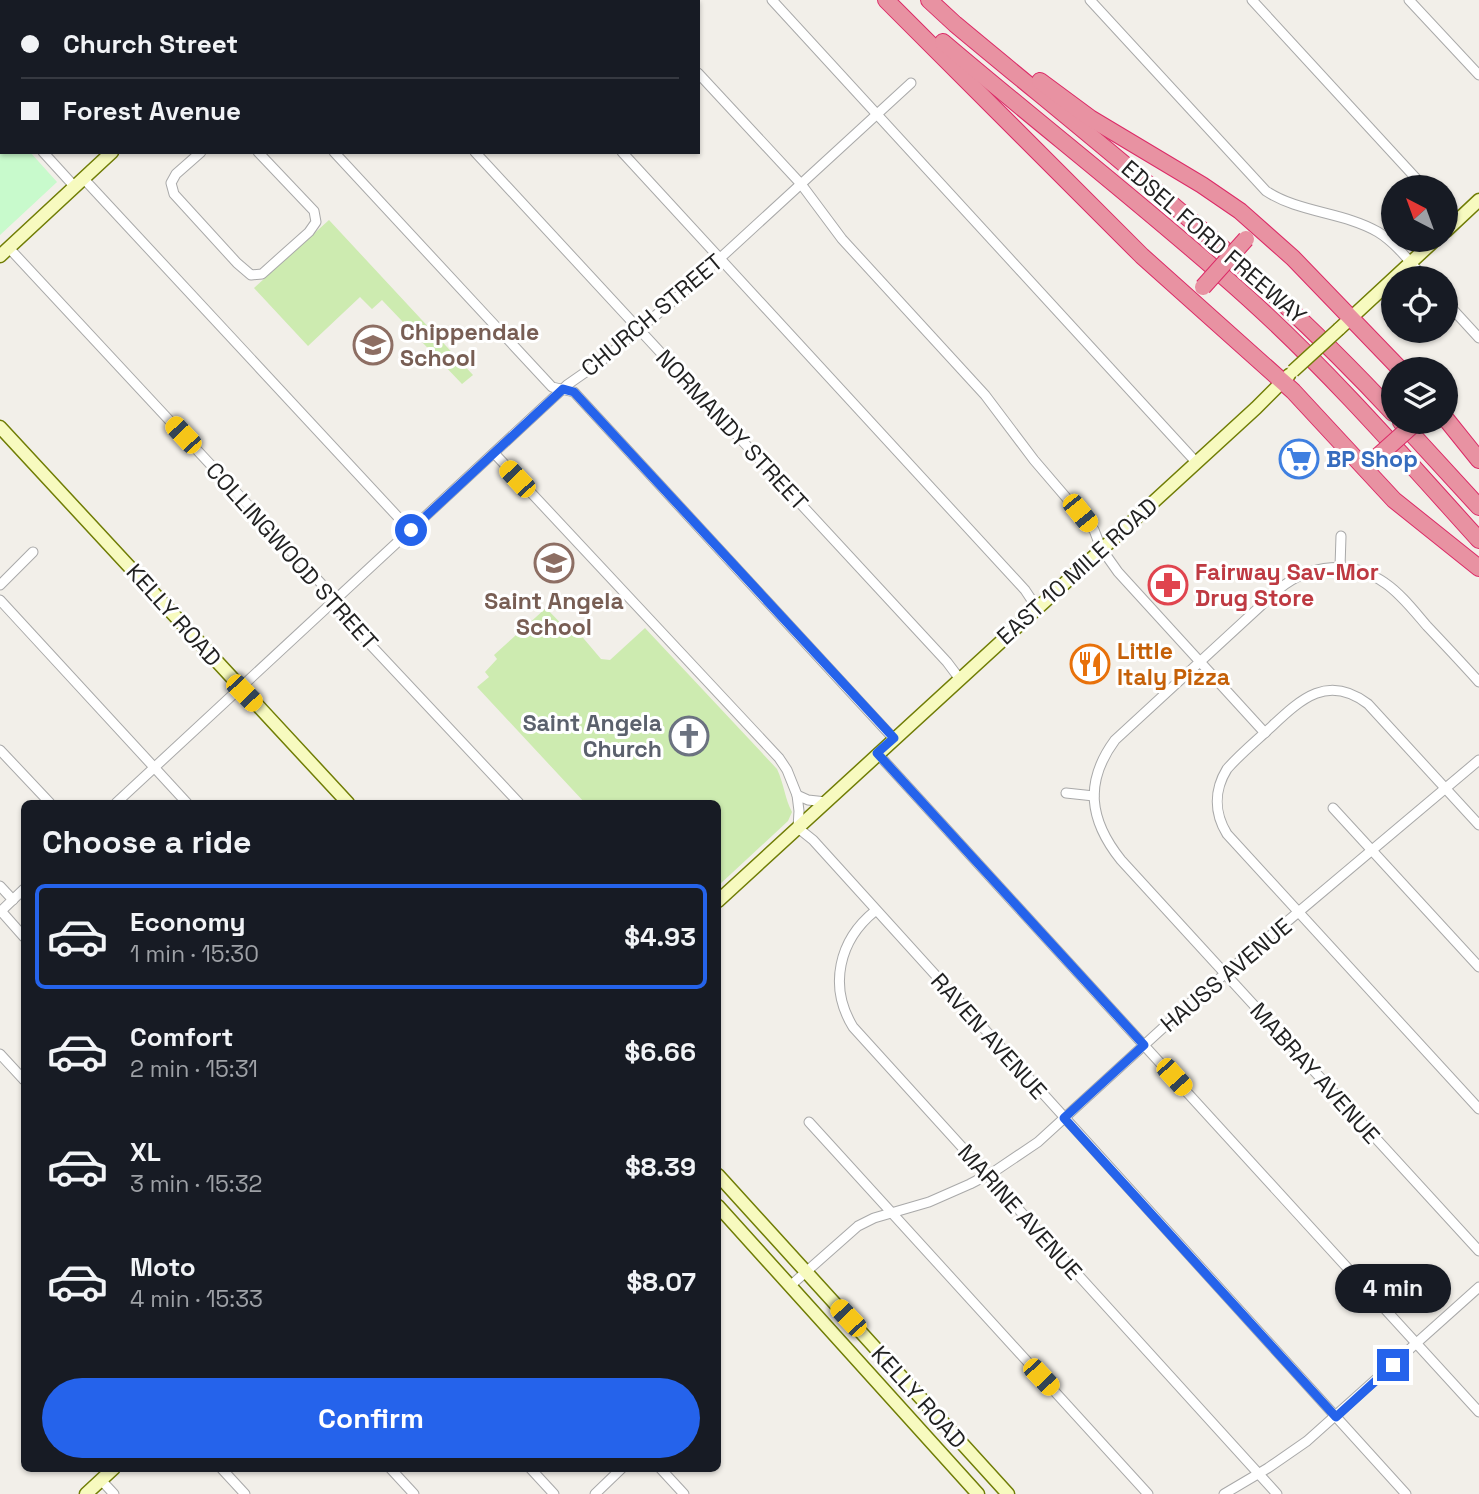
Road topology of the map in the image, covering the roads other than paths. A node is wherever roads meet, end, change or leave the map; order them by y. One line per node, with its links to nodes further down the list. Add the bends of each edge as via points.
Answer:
1 (772, 0): 12 (street)
2 (886, 0): 31 (highway)
3 (897, 0): 51 (highway, EDSEL FORD FREEWAY, via 1250,300 1321,368)
4 (929, 0): 39 (highway, EDSEL FORD FREEWAY, via 1220,244 1296,313)
5 (940, 0): 25 (highway, via 1082,113 1216,193)
6 (1090, 0): 29 (street, via 1266,191 1371,229)
7 (1252, 0): 20 (street)
8 (1409, 0): 10 (street)
9 (700, 75): 22 (street)
10 (1479, 75)
11 (911, 83): 12 (street, CHURCH STREET)
12 (877, 114): 22 (street, CHURCH STREET); 46 (street)
13 (45, 154): 21 (street)
14 (110, 154): 21 (street)
15 (198, 154): 16 (street, via 176,174 171,183 174,194 251,275 262,274 316,222 314,211)
16 (260, 154)
17 (336, 154): 38 (street, via 552,387)
18 (477, 154): 34 (street, NORMANDY STREET)
19 (624, 154): 28 (street)
20 (1413, 175)
21 (79, 182): 26 (street); 49 (street)
22 (801, 184): 28 (street, CHURCH STREET); 52 (street, via 842,239 985,394 1094,530)
23 (1479, 200): 24 (street)
24 (1458, 219)
25 (1265, 233): 31 (highway, bridge, via 1246,239 1203,287); 33 (highway)
26 (4, 252): 58 (street, COLLINGWOOD STREET)
27 (1421, 252): 29 (street, EAST 10 MILE ROAD)
28 (720, 258): 34 (street, CHURCH STREET); 59 (street)
29 (1410, 262): 30 (street); 33 (street, EAST 10 MILE ROAD)
30 (1414, 266)
31 (1199, 309): 37 (highway)
32 (1458, 315): 35 (street)
33 (1352, 317): 36 (highway); 37 (street, EAST 10 MILE ROAD, bridge)
34 (638, 328): 38 (street, CHURCH STREET); 61 (street, NORMANDY STREET)
35 (1479, 338)
36 (1389, 357)
37 (1287, 377): 46 (street, EAST 10 MILE ROAD); 47 (highway)
38 (563, 389): 44 (street, CHURCH STREET); 65 (street, via 574,392)
39 (1381, 401)
40 (0, 427): 63 (street, KELLY ROAD)
41 (1403, 434): 47 (highway, bridge, via 1376,458)
42 (1412, 434): 48 (highway)
43 (1458, 434): 45 (highway)
44 (494, 453): 49 (street, CHURCH STREET); 72 (street, via 779,758)
45 (1479, 460)
46 (1196, 462): 52 (street, EAST 10 MILE ROAD)
47 (1358, 462): 55 (highway, via 1407,512)
48 (1479, 507)
49 (411, 530): 58 (street, CHURCH STREET)
50 (1341, 536): 54 (street)
51 (1479, 540)
52 (1101, 548): 59 (street, EAST 10 MILE ROAD); 60 (street)
53 (33, 552): 56 (street)
54 (1340, 567): 60 (street, MABRAY AVENUE, via 1312,571 1284,585); 62 (street, via 1371,574 1391,587)
55 (1479, 568)
56 (0, 585)
57 (0, 600): 69 (street)
58 (333, 600): 63 (street, CHURCH STREET); 78 (street, COLLINGWOOD STREET)
59 (1037, 608): 61 (street, EAST 10 MILE ROAD)
60 (1200, 662): 64 (street); 73 (street, MABRAY AVENUE, via 1115,740 1100,764)
61 (959, 678): 65 (street, EAST 10 MILE ROAD)
62 (1479, 682)
63 (239, 688): 69 (street, CHURCH STREET); 77 (street, KELLY ROAD)
64 (1265, 733): 70 (street, via 1308,695 1348,692 1368,704); 90 (street, via 1227,769 1218,789 1217,808 1227,834)
65 (894, 738): 67 (street, EAST 10 MILE ROAD)
66 (0, 750): 74 (street)
67 (877, 753): 79 (street, EAST 10 MILE ROAD); 94 (street)
68 (1479, 760): 70 (street, HAUSS AVENUE)
69 (154, 767): 75 (street, CHURCH STREET); 76 (street)
70 (1446, 789): 81 (street); 83 (street, HAUSS AVENUE)
71 (1066, 793): 73 (street)
72 (797, 795): 79 (street); 82 (street)
73 (1094, 796): 93 (street, MABRAY AVENUE, via 1096,818 1107,843)
74 (47, 800)
75 (119, 800)
76 (184, 800)
77 (345, 800)
78 (516, 800)
79 (825, 802): 82 (street, EAST 10 MILE ROAD)
80 (1334, 808): 83 (street)
81 (1479, 825)
82 (798, 828): 86 (street, EAST 10 MILE ROAD); 89 (street, RAVEN AVENUE)
83 (1373, 851): 90 (street, HAUSS AVENUE); 92 (street)
84 (0, 886): 87 (street)
85 (21, 892): 87 (street)
86 (721, 898)
87 (13, 900): 88 (street)
88 (0, 911): 91 (street)
89 (875, 911): 98 (street, RAVEN AVENUE); 100 (street, MARINE AVENUE, via 853,933 841,960 839,992 845,1012 861,1037)
90 (1299, 913): 93 (street, HAUSS AVENUE); 97 (street)
91 (21, 934)
92 (1479, 967)
93 (1225, 974): 94 (street, HAUSS AVENUE); 106 (street, MABRAY AVENUE)
94 (1144, 1045): 98 (street, HAUSS AVENUE); 110 (street)
95 (0, 1054): 96 (street)
96 (21, 1077)
97 (1479, 1109)
98 (1064, 1118): 100 (street, HAUSS AVENUE, via 1027,1150); 112 (street, RAVEN AVENUE)
99 (809, 1122): 105 (street)
100 (987, 1175): 105 (street, HAUSS AVENUE, via 929,1202); 119 (street, MARINE AVENUE)
101 (721, 1178): 103 (street, KELLY ROAD)
102 (721, 1199): 103 (street, via 733,1213 741,1210)
103 (741, 1201): 107 (street, KELLY ROAD)
104 (721, 1209): 108 (street, KELLY ROAD)
105 (892, 1213): 107 (street, HAUSS AVENUE, via 858,1226); 130 (street)
106 (1479, 1251)
107 (806, 1272): 108 (street, HAUSS AVENUE); 129 (street, KELLY ROAD)
108 (790, 1286): 128 (street, KELLY ROAD)
109 (1479, 1287): 110 (street)
110 (1417, 1343): 111 (street); 112 (street)
111 (1479, 1412)
112 (1336, 1417): 119 (street); 133 (street, RAVEN AVENUE)
113 (110, 1472): 120 (street)
114 (225, 1472): 123 (street)
115 (394, 1472): 124 (street)
116 (534, 1472): 125 (street)
117 (618, 1472): 126 (street)
118 (664, 1472): 127 (street)
119 (1259, 1474): 131 (street); 132 (street, MARINE AVENUE)
120 (101, 1480): 121 (street); 122 (street)
121 (86, 1494)
122 (114, 1494)
123 (245, 1494)
124 (414, 1494)
125 (554, 1494)
126 (595, 1494)
127 (684, 1494)
128 (978, 1494)
129 (1008, 1494)
130 (1148, 1494)
131 (1223, 1494)
132 (1277, 1494)
133 (1406, 1494)

